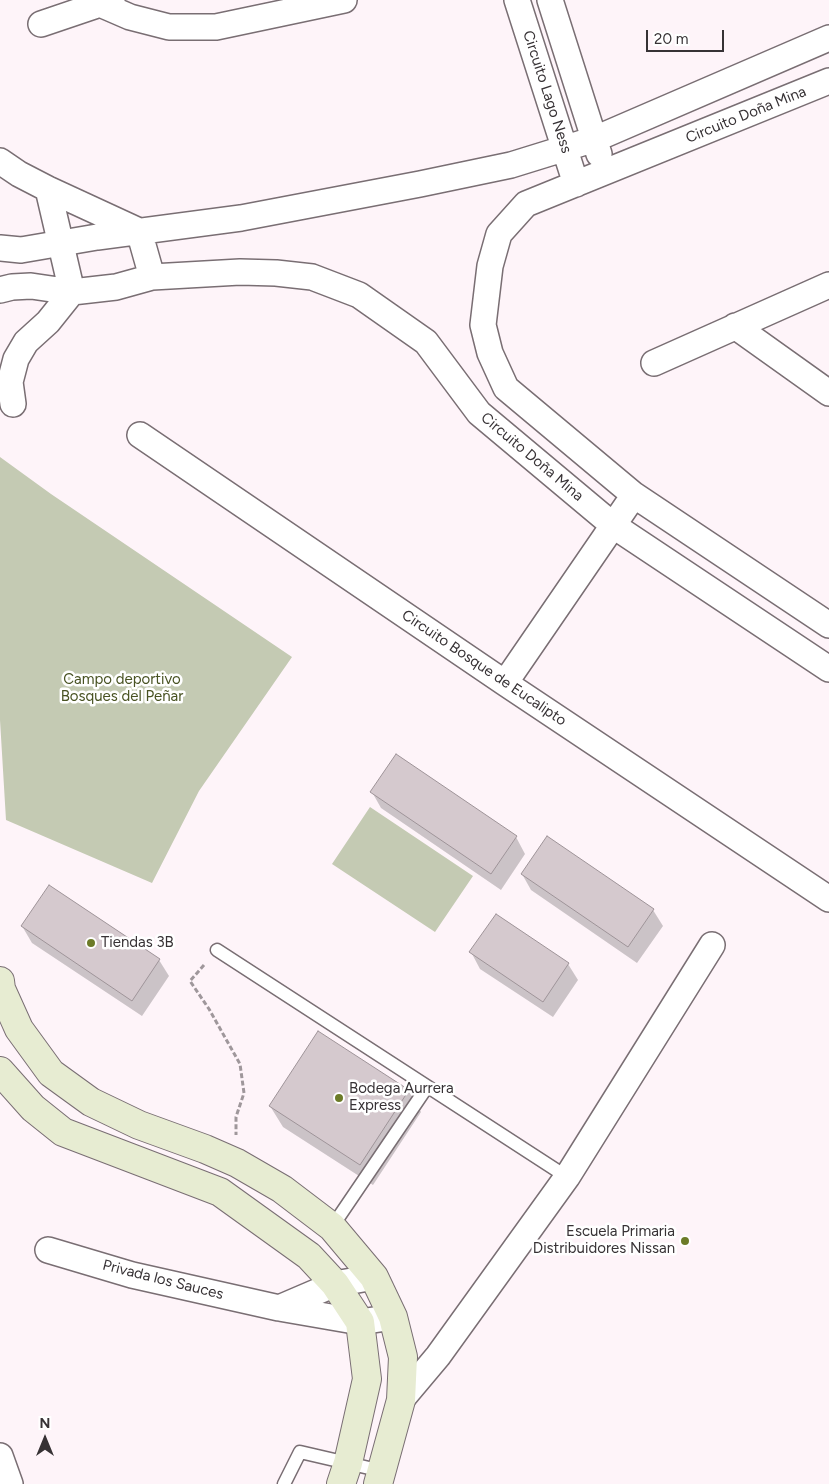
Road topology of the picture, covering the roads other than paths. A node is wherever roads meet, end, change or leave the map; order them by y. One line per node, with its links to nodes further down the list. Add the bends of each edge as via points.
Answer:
1 (344, 0): 4 (street, via 216,27 169,27 130,17)
2 (517, 0): 9 (street, Circuito Lago Ness)
3 (550, 0): 8 (street, Circuito Lago Ness)
4 (106, 2): 5 (street)
5 (42, 24)
6 (829, 38): 8 (street)
7 (829, 81): 11 (street, Circuito Doña Mina)
8 (595, 139): 9 (street); 11 (street, Circuito Lago Ness)
9 (564, 148): 12 (street, Circuito Lago Ness); 14 (street, via 511,165 420,184 241,218)
10 (0, 161): 13 (street)
11 (604, 173): 12 (street, Circuito Doña Mina)
12 (576, 184): 23 (street, Circuito Doña Mina, via 526,204 499,234 490,266 483,325 490,353)
13 (48, 190): 14 (street); 15 (street)
14 (139, 231): 15 (street); 17 (street)
15 (60, 244): 16 (street, via 21,250); 20 (street)
16 (0, 248)
17 (152, 277): 20 (street, Circuito Doña Mina, via 116,288); 26 (street, Circuito Doña Mina, via 276,273 312,277 359,295 426,342)
18 (829, 285): 21 (street)
19 (0, 290): 20 (street, Circuito Doña Mina, via 31,286)
20 (72, 292): 25 (street, via 48,322 26,342 16,359 10,382)
21 (735, 326): 22 (street); 24 (street)
22 (654, 363)
23 (506, 388): 26 (street); 28 (street, Circuito Doña Mina)
24 (829, 393)
25 (13, 404)
26 (479, 413): 29 (street, Circuito Doña Mina)
27 (140, 435): 32 (street, Circuito Bosque de Eucalipto)
28 (634, 496): 29 (street); 30 (street, Circuito Doña Mina)
29 (614, 526): 31 (street, Circuito Doña Mina); 32 (street)
30 (829, 625)
31 (829, 669)
32 (504, 683): 33 (street, Circuito Bosque de Eucalipto)
33 (829, 899)
34 (712, 945): 40 (street)
35 (217, 950): 38 (lane)
36 (0, 981): 39 (street, via 19,1029 51,1072 91,1102)
37 (0, 1071): 41 (street, via 33,1108 63,1132)
38 (427, 1087): 40 (lane); 42 (lane)
39 (237, 1163): 41 (street); 42 (street, via 282,1189)
40 (566, 1177): 49 (street, via 438,1356)
41 (220, 1192): 45 (street, via 309,1256)
42 (332, 1227): 44 (street)
43 (48, 1250): 46 (street, Privada los Sauces, via 132,1275)
44 (374, 1277): 45 (street); 47 (street)
45 (335, 1284): 46 (street); 48 (street)
46 (279, 1308): 48 (street, Privada los Sauces)
47 (393, 1317): 48 (street, Privada los Sauces); 49 (street, via 403,1357)
48 (360, 1322): 51 (street, via 367,1379)
49 (402, 1400): 52 (street)
50 (0, 1456): 53 (street)
51 (344, 1474): 52 (lane); 54 (lane, via 300,1452)
52 (380, 1477)
53 (10, 1484)
54 (284, 1484)

